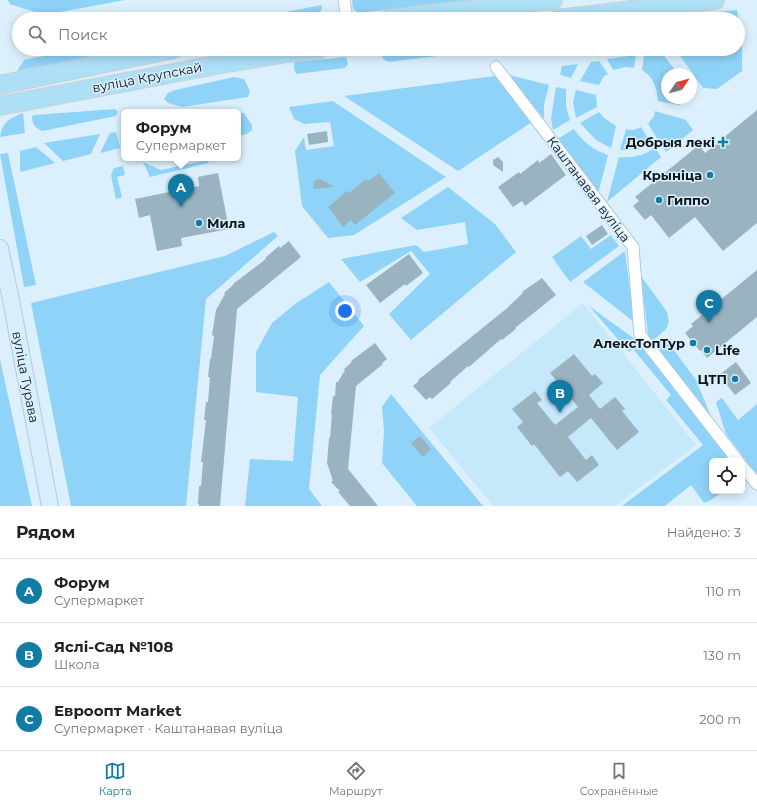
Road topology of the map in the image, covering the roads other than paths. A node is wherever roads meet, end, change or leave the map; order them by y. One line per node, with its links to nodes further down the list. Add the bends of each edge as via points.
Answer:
1 (344, 0): 4 (street)
2 (553, 0): 5 (main road)
3 (715, 0): 6 (main road)
4 (346, 12)
5 (449, 12)
6 (616, 12)
7 (140, 56): 10 (main road, вуліца Крупскай)
8 (269, 56): 11 (main road, вуліца Крупскай)
9 (496, 67): 13 (street, Каштанавая вуліца, via 633,248 640,335)
10 (0, 85)
11 (0, 106)
12 (0, 248): 16 (main road, вуліца Турава)
13 (736, 458)
14 (745, 470): 15 (street)
15 (757, 484)
16 (50, 506)

